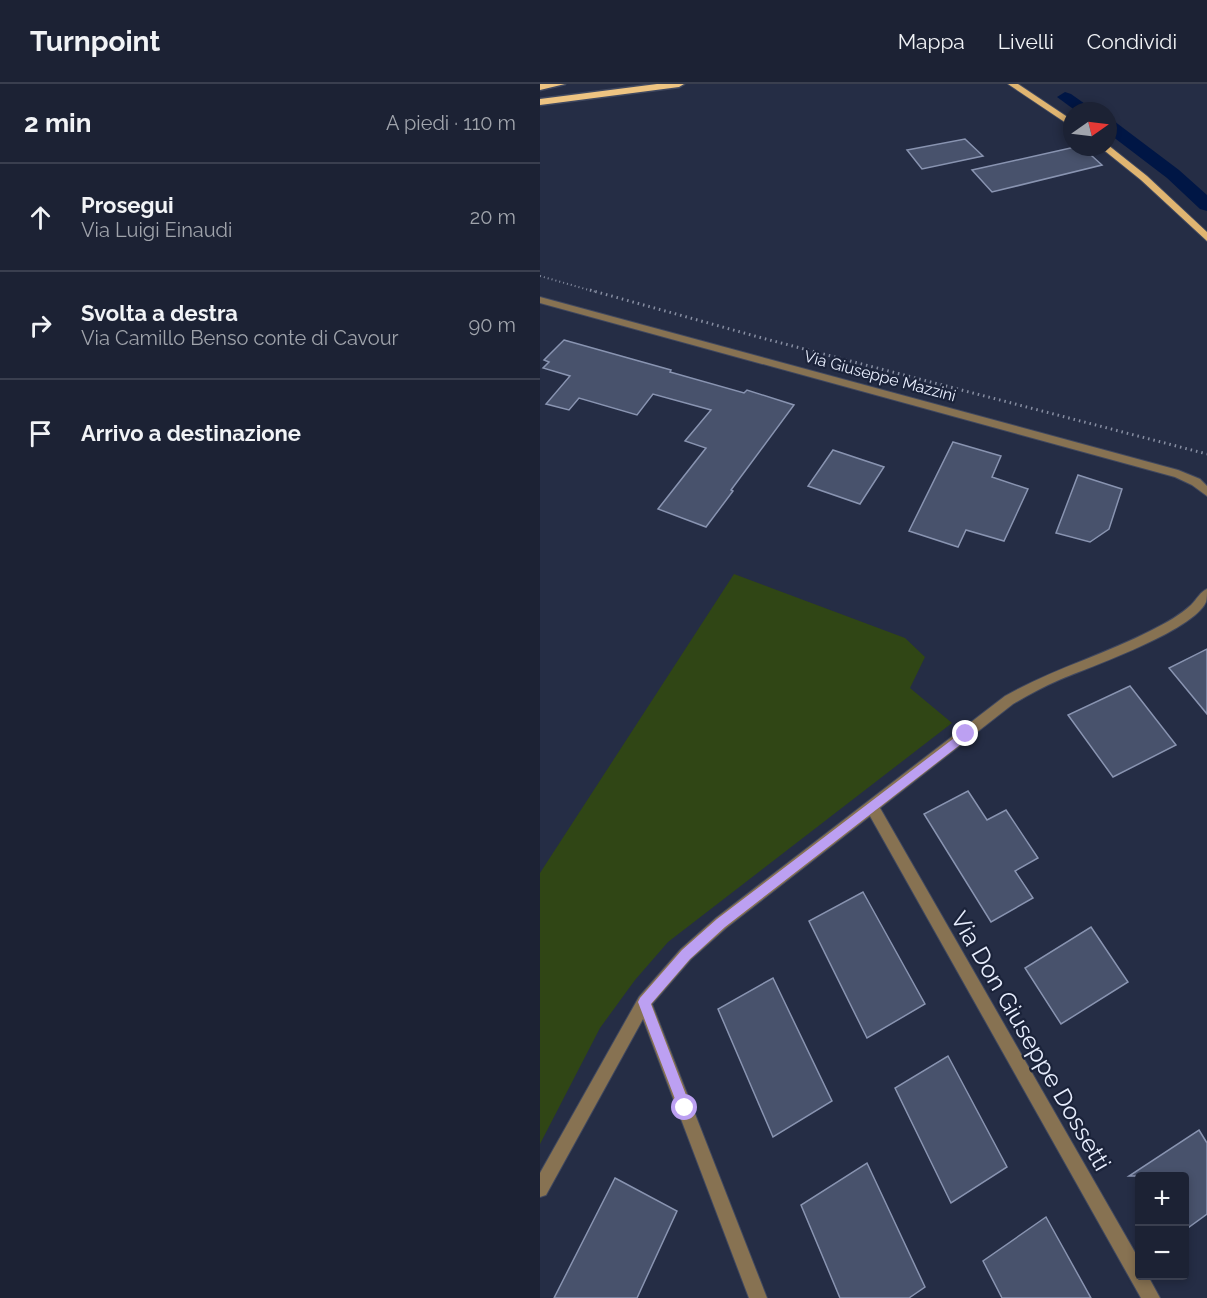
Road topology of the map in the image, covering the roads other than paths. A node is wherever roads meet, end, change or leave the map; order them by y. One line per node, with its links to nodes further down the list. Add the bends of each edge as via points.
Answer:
1 (560, 84): 4 (highway)
2 (679, 84): 5 (highway)
3 (1016, 86): 6 (main road)
4 (540, 87)
5 (540, 102)
6 (1063, 118)
7 (1116, 156): 8 (main road)
8 (1207, 238)
9 (540, 300): 10 (street, Via Giuseppe Mazzini, via 1178,474)
10 (1207, 492)
11 (1207, 594): 12 (street, via 1202,603 1181,618 1009,700)
12 (872, 807): 13 (street, via 721,923 686,954); 16 (street, Via Don Giuseppe Dossetti)
13 (644, 1002): 14 (street); 15 (street)
14 (540, 1189)
15 (758, 1298)
16 (1151, 1298)

